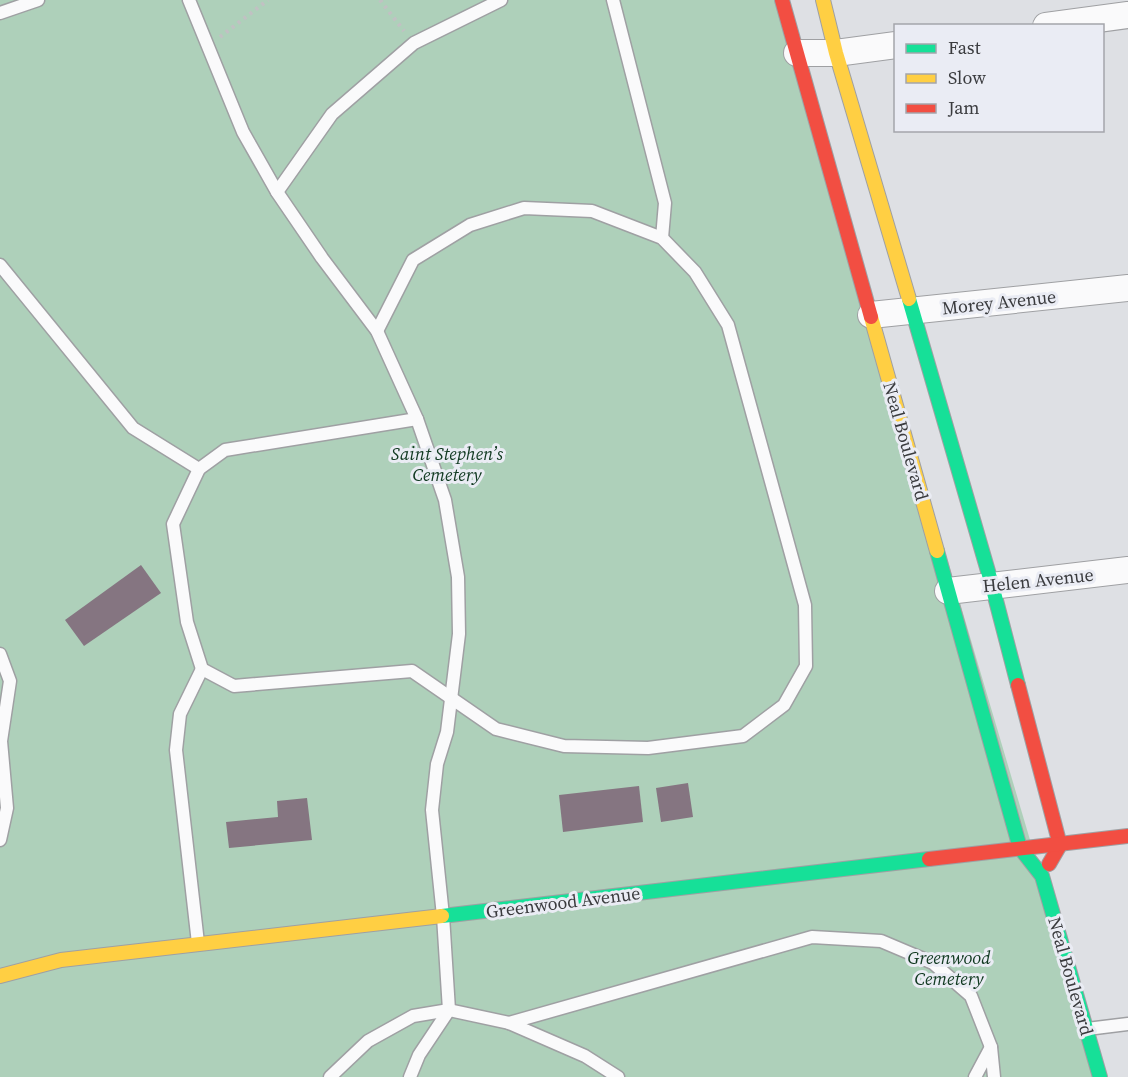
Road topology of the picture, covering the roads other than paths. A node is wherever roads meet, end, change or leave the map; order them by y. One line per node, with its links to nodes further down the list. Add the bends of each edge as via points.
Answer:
1 (38, 0): 7 (lane)
2 (189, 0): 13 (lane, via 243,132)
3 (501, 0): 13 (lane, via 414,43 332,114)
4 (613, 0): 14 (lane, via 665,203)
5 (782, 0): 12 (street, Neal Boulevard)
6 (823, 0): 11 (street)
7 (0, 14)
8 (1128, 15): 9 (street)
9 (1061, 24)
10 (894, 45): 11 (street)
11 (836, 52): 12 (street); 17 (street)
12 (797, 53): 18 (street, Neal Boulevard)
13 (277, 192): 19 (lane)
14 (662, 238): 19 (lane, via 592,211 524,208 470,225 412,260); 27 (lane, via 695,272 728,326 805,605 806,666 784,705 743,736 648,748 564,746 496,729)
15 (0, 265): 21 (lane, via 133,428)
16 (1128, 288): 17 (street, Morey Avenue)
17 (913, 312): 18 (street, Morey Avenue); 23 (street)
18 (871, 315): 24 (street, Neal Boulevard)
19 (377, 331): 20 (lane)
20 (417, 419): 21 (lane, via 225,450); 27 (lane, via 445,500 458,577 459,634)
21 (199, 469): 26 (lane, via 173,524 187,622)
22 (1128, 570): 23 (street, Helen Avenue)
23 (992, 585): 24 (street, Helen Avenue); 30 (street)
24 (948, 591): 31 (street, Neal Boulevard)
25 (0, 654): 29 (lane, via 10,681 1,741 7,808)
26 (202, 669): 27 (lane, via 234,686 412,670); 34 (lane, via 180,714 176,750)
27 (451, 698): 33 (lane, via 432,810)
28 (1128, 836): 30 (street, Greenwood Avenue)
29 (0, 840)
30 (1060, 845): 31 (street, Greenwood Avenue); 32 (street)
31 (1020, 848): 32 (street, Neal Boulevard); 33 (street, Greenwood Avenue)
32 (1042, 876): 39 (street, Neal Boulevard)
33 (443, 916): 34 (street, Greenwood Avenue); 36 (lane)
34 (199, 944): 35 (street, Greenwood Avenue, via 62,960)
35 (0, 976)
36 (449, 1010): 37 (lane); 41 (lane, via 413,1016 368,1041); 42 (lane, via 419,1055)
37 (509, 1023): 40 (lane, via 812,937 881,941 933,963 971,996); 43 (lane, via 585,1056)
38 (1128, 1024): 39 (lane)
39 (1086, 1029): 46 (street, Neal Boulevard)
40 (991, 1047): 44 (lane); 45 (lane)
41 (330, 1077)
42 (410, 1077)
43 (618, 1077)
44 (975, 1077)
45 (994, 1077)
46 (1100, 1077)

